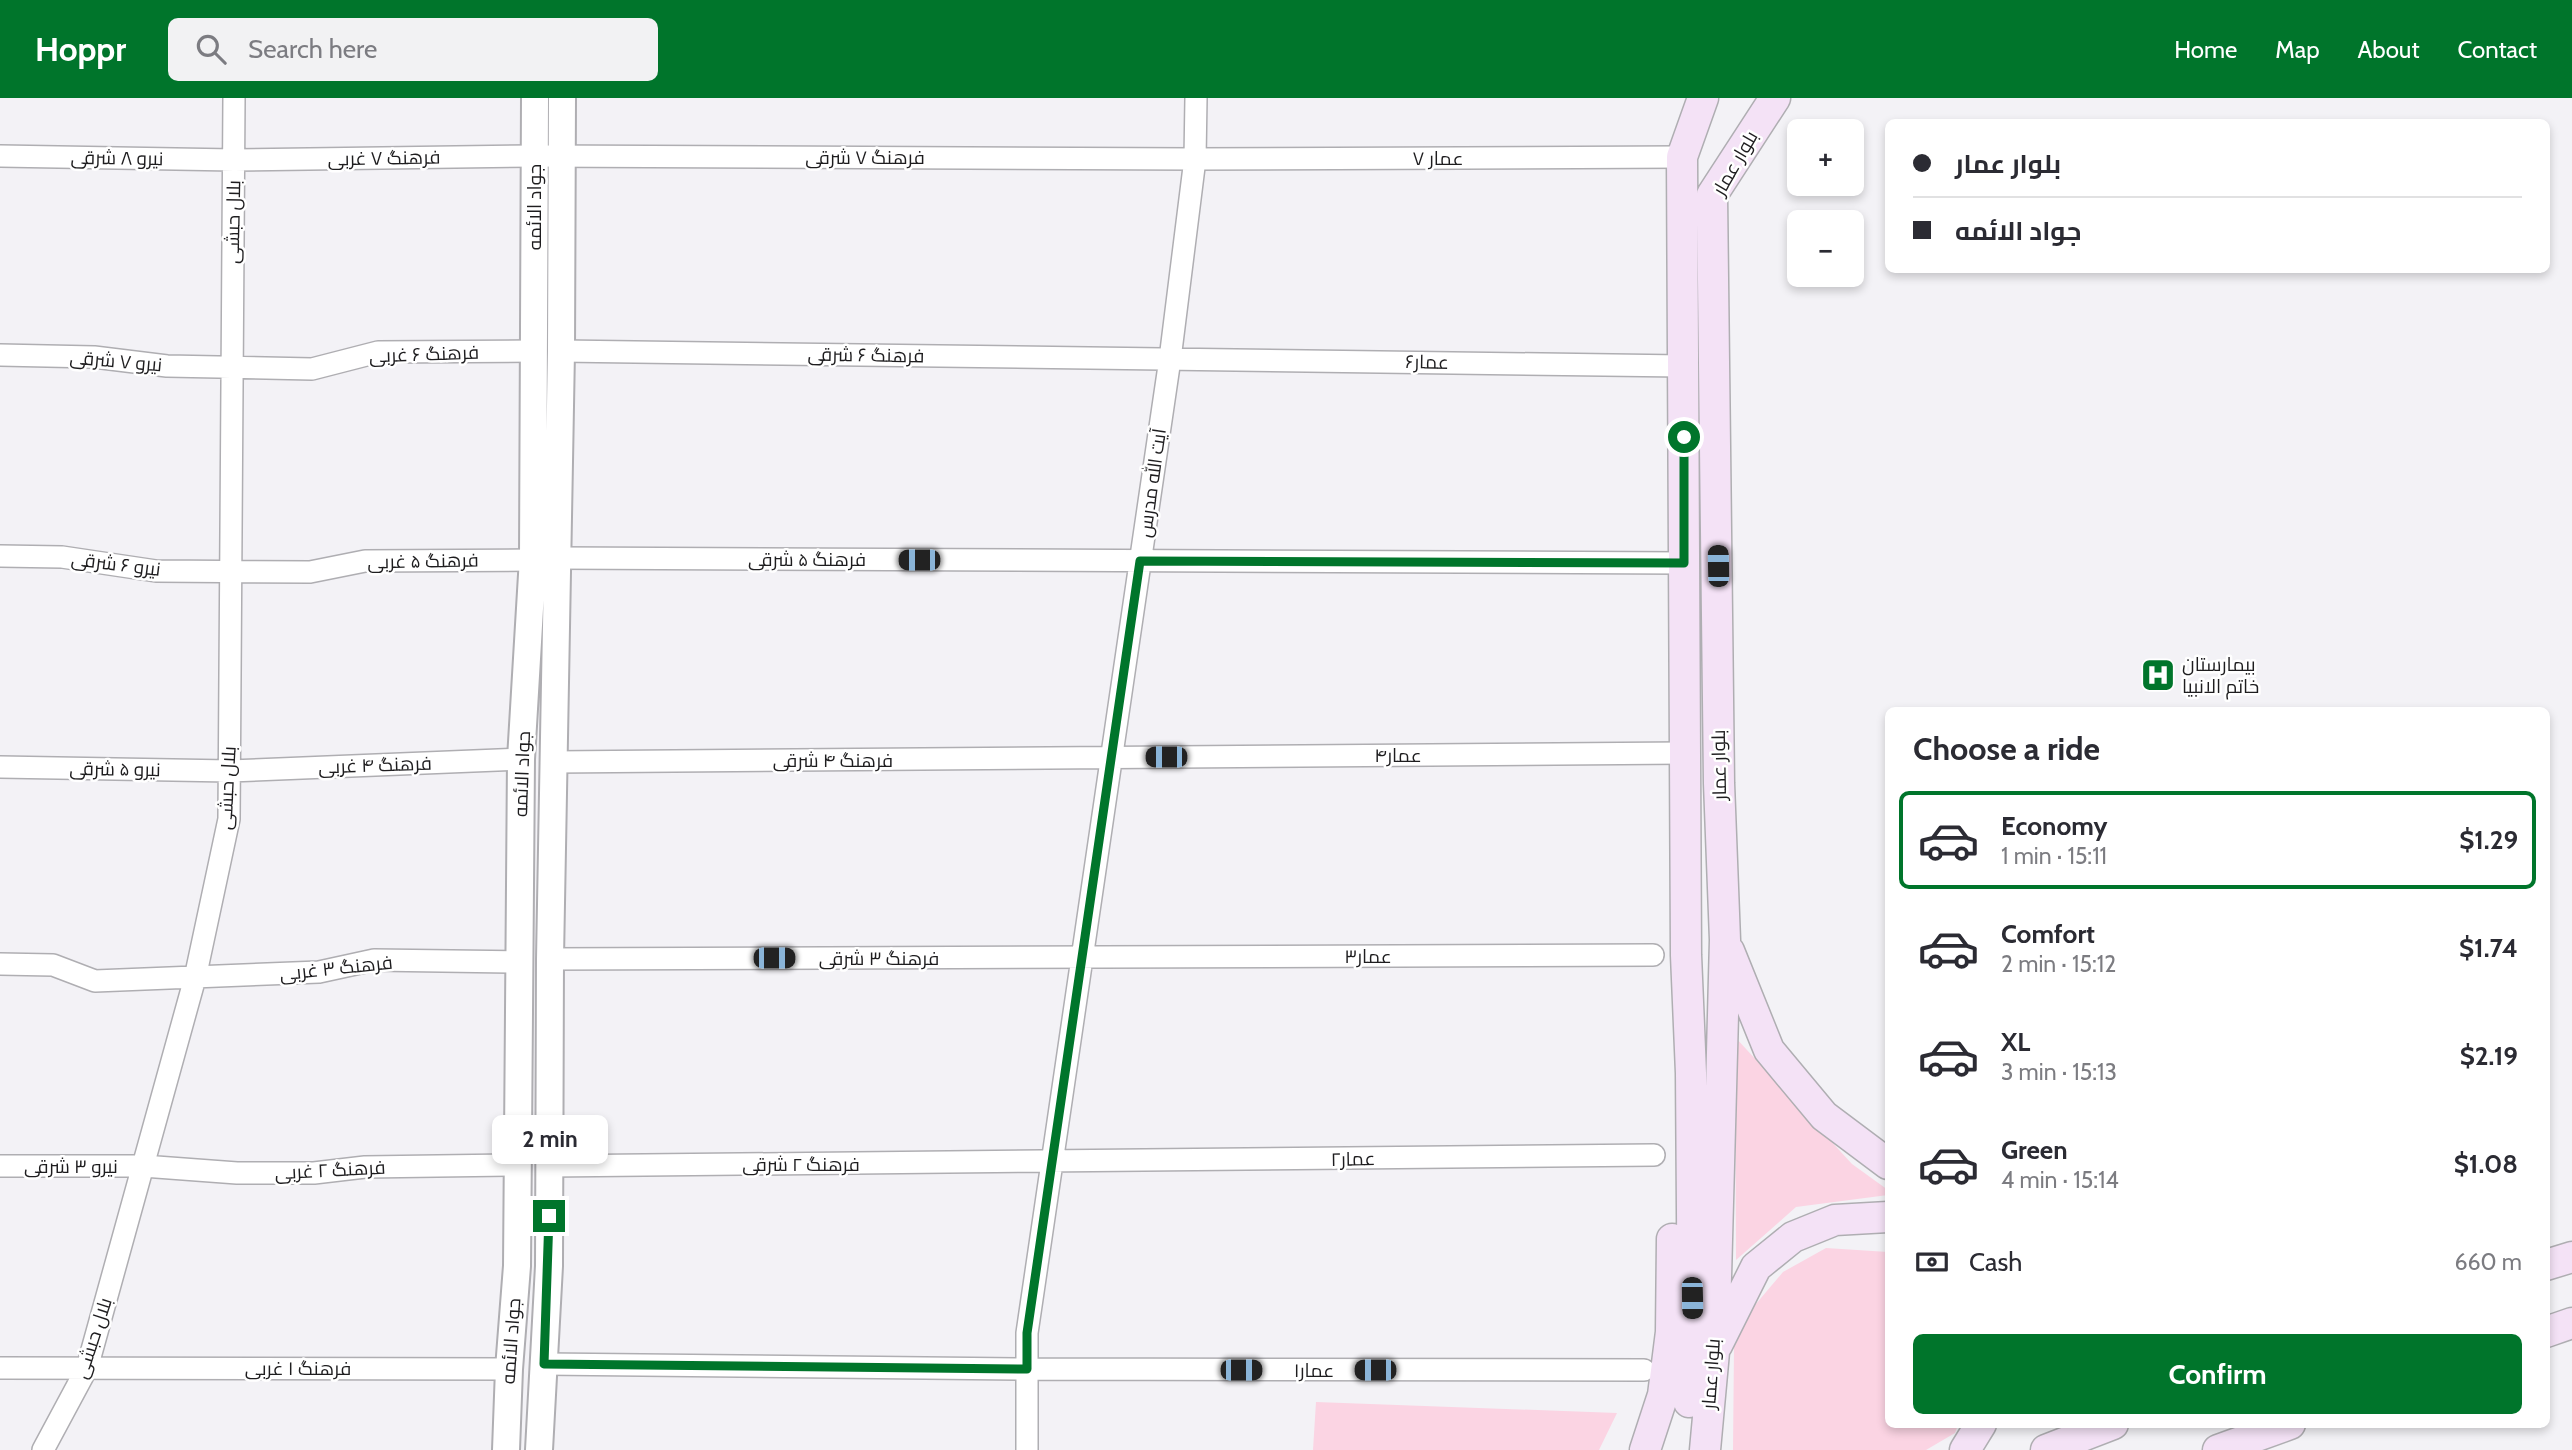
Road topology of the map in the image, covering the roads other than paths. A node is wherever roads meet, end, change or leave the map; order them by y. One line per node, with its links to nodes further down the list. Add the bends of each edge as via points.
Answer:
1 (234, 98): 12 (street, بلال حبشی)
2 (535, 98): 8 (street, جواد الائمه)
3 (562, 98): 9 (street, جواد الائمه)
4 (1196, 98): 11 (street, آیت الله مدرس)
5 (1703, 98): 10 (main road, بلوار عمار)
6 (1775, 98): 24 (main road, بلوار عمار, via 1712,195)
7 (0, 156): 12 (street, نیرو ۸ شرقی)
8 (535, 156): 9 (street, فرهنگ ۷ شرقی); 12 (street, فرهنگ ۷ غربی); 13 (street, جواد الائمه)
9 (562, 156): 11 (street, فرهنگ ۷ شرقی); 14 (street, جواد الائمه)
10 (1682, 157): 11 (street, عمار ۷); 17 (main road, بلوار عمار)
11 (1195, 159): 16 (street, آیت الله مدرس)
12 (234, 160): 18 (street, بلال حبشی)
13 (534, 351): 18 (street, فرهنگ ۶ غربی, via 378,352 312,369); 20 (street, جواد الائمه)
14 (561, 351): 16 (street, فرهنگ ۶ شرقی); 20 (street, جواد الائمه)
15 (0, 355): 18 (street, نیرو ۷ شرقی)
16 (1170, 359): 17 (street, عمار۶); 21 (street, آیت الله مدرس)
17 (1683, 366): 22 (main road, بلوار عمار)
18 (231, 367): 23 (street, بلال حبشی)
19 (0, 556): 23 (street, نیرو ۶ شرقی, via 62,557 156,571)
20 (545, 559): 21 (street, فرهنگ ۵ شرقی); 23 (street, فرهنگ ۵ غربی, via 365,561 310,572); 28 (street, جواد الائمه); 29 (street, جواد الائمه)
21 (1140, 561): 22 (street, فرهنگ ۵ شرقی); 27 (street, آیت الله مدرس)
22 (1684, 563): 25 (main road, بلوار عمار)
23 (231, 570): 31 (street, بلال حبشی)
24 (1719, 667): 25 (street); 32 (main road, بلوار عمار)
25 (1685, 668): 26 (main road, بلوار عمار)
26 (1685, 753): 27 (street, عمار۴); 39 (main road, بلوار عمار)
27 (1111, 757): 29 (street, فرهنگ ۴ شرقی); 34 (street, آیت الله مدرس)
28 (521, 759): 31 (street, فرهنگ ۴ غربی); 36 (street, جواد الائمه)
29 (554, 762): 35 (street, جواد الائمه)
30 (0, 767): 31 (street, نیرو ۵ شرقی)
31 (230, 771): 38 (street, بلال حبشی, via 229,819)
32 (1724, 940): 42 (main road, via 1769,1050 1824,1116); 52 (main road, بلوار عمار)
33 (1653, 955): 34 (street, عمار۳)
34 (1082, 957): 35 (street, فرهنگ ۳ شرقی); 41 (street, آیت الله مدرس)
35 (550, 959): 46 (street, جواد الائمه)
36 (519, 962): 38 (street, فرهنگ ۳ غربی, via 374,960 318,972); 43 (street, جواد الائمه)
37 (0, 964): 38 (street, فرهنگ ۳ غربی, via 52,965 95,981)
38 (195, 978): 45 (street, بلال حبشی)
39 (1691, 1073): 66 (main road, via 1672,1151 1671,1332 1663,1395); 67 (main road, بلوار عمار, via 1693,1349)
40 (1654, 1156): 41 (street, عمار۲)
41 (1052, 1161): 46 (street, فرهنگ ۲ شرقی); 57 (street, آیت الله مدرس, via 1027,1333)
42 (1885, 1162)
43 (518, 1165): 45 (street, فرهنگ ۲ غربی, via 365,1167 314,1173); 56 (street, جواد الائمه)
44 (0, 1166): 45 (street, نیرو ۳ شرقی)
45 (143, 1166): 55 (street, بلال حبشی)
46 (549, 1166): 53 (street, جواد الائمه)
47 (1885, 1217): 52 (main road, via 1835,1220 1793,1237 1756,1267)
48 (2572, 1257): 49 (main road)
49 (2550, 1264)
50 (2572, 1323): 51 (main road)
51 (2550, 1331)
52 (1714, 1352): 68 (main road, بلوار عمار)
53 (544, 1364): 57 (street, عمار۱); 64 (street, جواد الائمه)
54 (0, 1368): 55 (street, فرهنگ ۱ غربی)
55 (87, 1368): 56 (street, فرهنگ ۱ غربی); 62 (street, بلال حبشی)
56 (509, 1369): 63 (street, جواد الائمه)
57 (1027, 1369): 58 (street, عمار۱); 65 (street, آیت الله مدرس)
58 (1644, 1370)
59 (1979, 1428): 69 (main road)
60 (2103, 1428): 70 (main road)
61 (2279, 1428): 71 (main road)
62 (43, 1450)
63 (506, 1450)
64 (539, 1450)
65 (1027, 1450)
66 (1645, 1450)
67 (1685, 1450)
68 (1705, 1450)
69 (1965, 1450)
70 (2046, 1450)
71 (2218, 1450)

